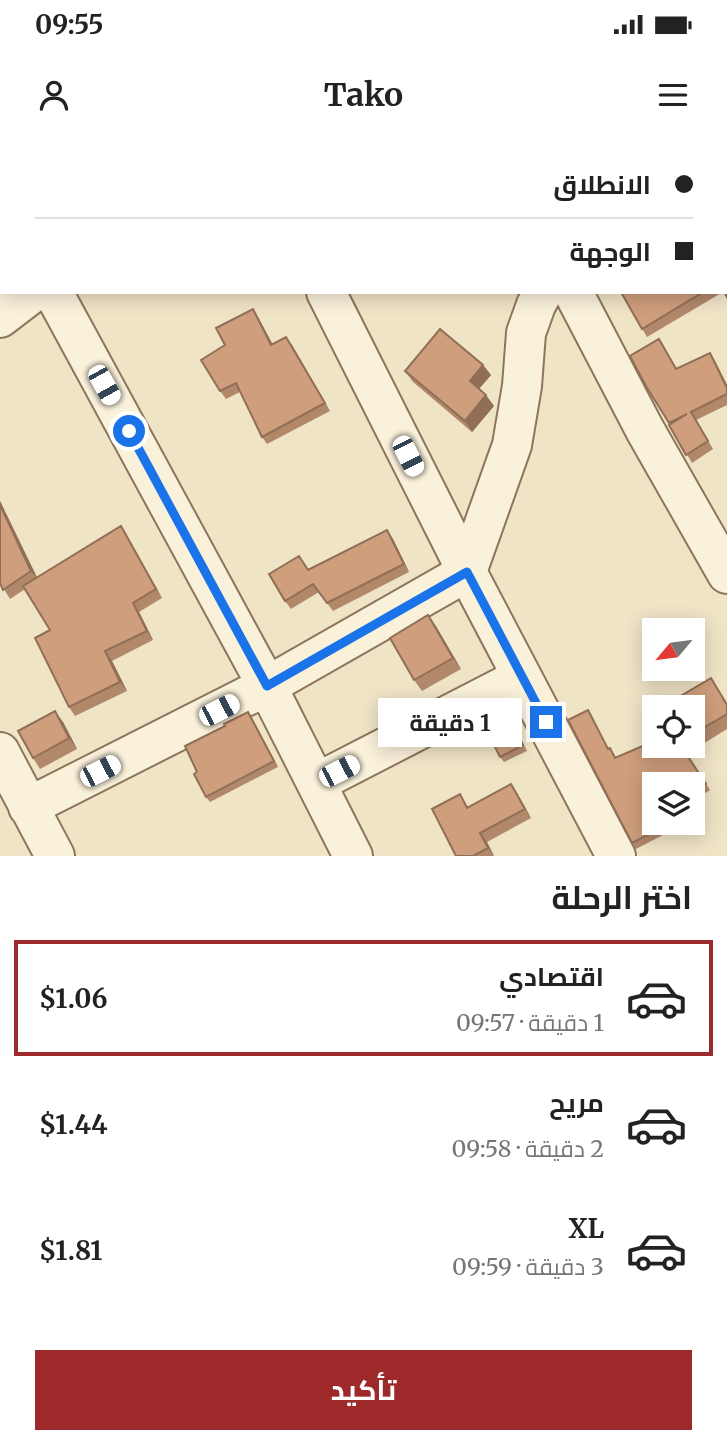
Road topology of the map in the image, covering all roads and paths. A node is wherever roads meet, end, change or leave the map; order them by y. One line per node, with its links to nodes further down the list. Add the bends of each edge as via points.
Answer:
1 (31, 294): 6 (street)
2 (54, 294): 10 (street)
3 (327, 294): 7 (street)
4 (542, 294): 7 (street, via 526,333 512,444)
5 (574, 294): 8 (street)
6 (0, 318)
7 (467, 572): 9 (street); 10 (street)
8 (727, 574)
9 (522, 677): 12 (street); 16 (street)
10 (267, 686): 12 (street); 13 (street)
11 (0, 752): 13 (street)
12 (316, 783): 15 (street)
13 (28, 807): 14 (street)
14 (55, 856)
15 (353, 856)
16 (616, 856)

